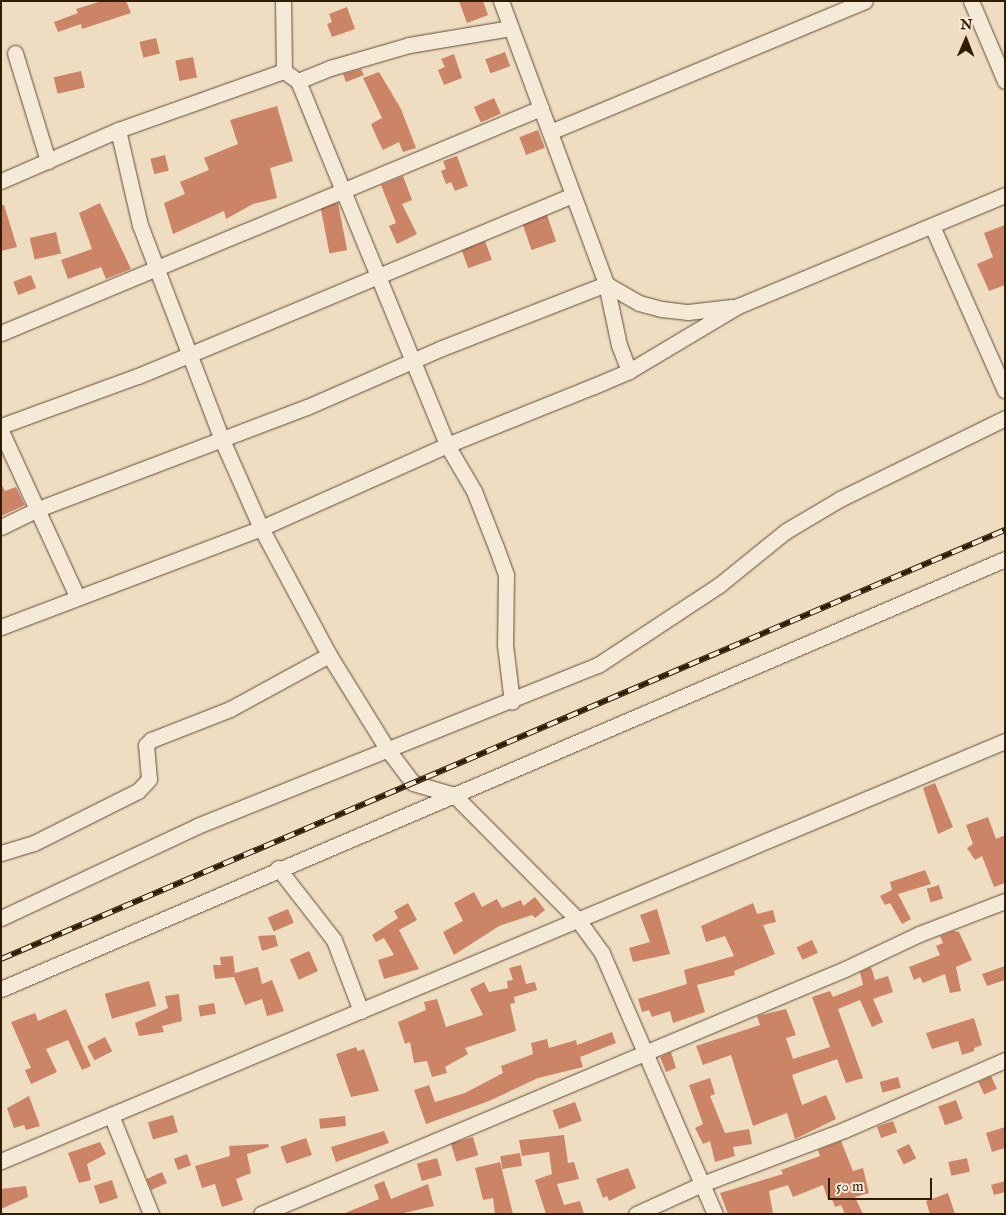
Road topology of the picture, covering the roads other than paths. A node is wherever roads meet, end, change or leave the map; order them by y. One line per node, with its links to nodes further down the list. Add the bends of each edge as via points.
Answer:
1 (283, 1): 7 (street)
2 (501, 1): 5 (street)
3 (865, 1): 12 (street)
4 (971, 1): 8 (street)
5 (511, 28): 9 (street, via 400,47); 10 (street)
6 (15, 53): 13 (street)
7 (284, 71): 9 (street); 11 (street)
8 (1005, 81)
9 (298, 82): 15 (street)
10 (542, 108): 12 (street); 15 (street)
11 (118, 130): 13 (street); 19 (street, via 140,225)
12 (550, 132): 16 (street)
13 (48, 161): 14 (street)
14 (1, 181)
15 (345, 190): 19 (street); 20 (street)
16 (572, 195): 20 (street); 21 (street)
17 (1005, 195): 18 (street)
18 (932, 226): 22 (street); 27 (street)
19 (160, 269): 23 (street); 24 (street)
20 (381, 276): 24 (street); 25 (street)
21 (606, 284): 22 (street, via 639,303 662,309 688,312); 25 (street); 26 (street, via 619,345)
22 (738, 306): 26 (street)
23 (1, 333)
24 (188, 355): 29 (street); 31 (street)
25 (413, 362): 31 (street); 32 (street)
26 (629, 370): 32 (street)
27 (1005, 391)
28 (1005, 418): 40 (street, via 832,504 786,531 718,586 598,665)
29 (1, 426)
30 (1, 431): 33 (street)
31 (222, 440): 33 (street); 35 (street)
32 (447, 445): 35 (street); 40 (street, via 474,491 506,575 505,645)
33 (38, 509): 34 (street); 37 (street)
34 (1, 527)
35 (261, 528): 37 (street); 39 (street)
36 (1005, 559): 43 (street)
37 (77, 596): 38 (street)
38 (1, 627)
39 (329, 655): 42 (street); 44 (street, via 230,709 151,740 146,745 149,778 138,792 34,843)
40 (512, 702): 42 (street)
41 (1005, 740): 48 (street)
42 (388, 750): 43 (street, via 413,783); 47 (street, via 197,826)
43 (454, 795): 45 (street); 48 (street)
44 (1, 853)
45 (278, 868): 49 (street); 50 (street, via 334,940)
46 (1005, 902): 51 (street)
47 (1, 918)
48 (578, 920): 50 (street); 51 (street, via 602,953)
49 (1, 989)
50 (361, 1011): 53 (street)
51 (644, 1050): 55 (street); 57 (street)
52 (1005, 1060): 55 (street, via 844,1130)
53 (111, 1115): 54 (street); 56 (street)
54 (1, 1161)
55 (702, 1184): 58 (street); 59 (street)
56 (151, 1214)
57 (261, 1214)
58 (636, 1214)
59 (715, 1214)

